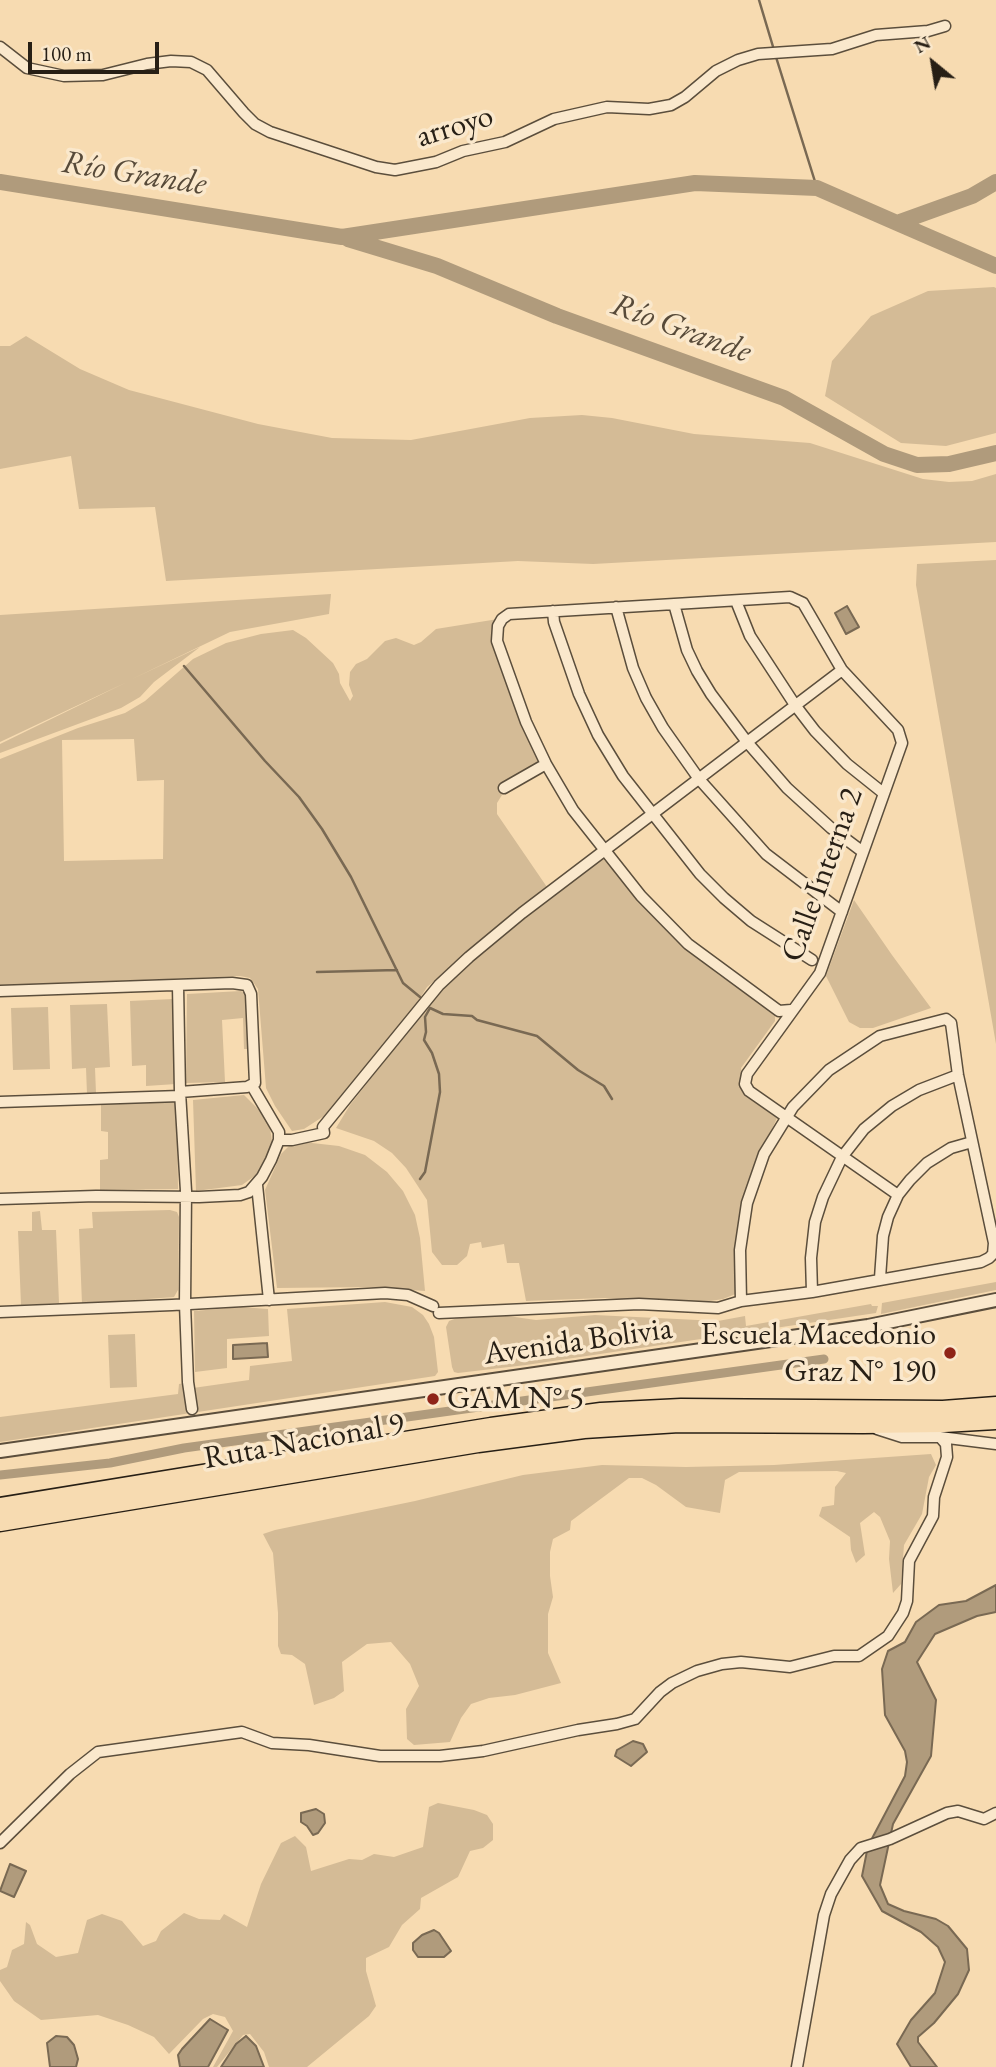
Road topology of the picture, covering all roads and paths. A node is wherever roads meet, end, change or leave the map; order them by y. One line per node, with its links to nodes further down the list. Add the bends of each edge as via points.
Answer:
1 (945, 26): 2 (street, arroyo, via 876,35 832,49 758,54 716,71 671,105 607,107 554,119 505,142 395,170 270,132 255,124 207,70 191,62 64,76 27,68)
2 (0, 47)
3 (736, 601): 4 (street); 7 (street, via 790,597 803,603); 8 (street, via 750,636)
4 (674, 604): 5 (street); 9 (street, via 697,671)
5 (616, 607): 6 (street); 11 (street, via 646,698)
6 (552, 611): 10 (street, via 509,614 496,633 526,722); 14 (street, via 598,735)
7 (842, 670): 8 (street); 13 (street, Calle Interna 2, via 898,730 902,743)
8 (795, 705): 9 (street); 13 (street, via 847,764)
9 (747, 742): 11 (street); 16 (street, via 787,788)
10 (546, 764): 12 (street); 15 (street)
11 (699, 779): 14 (street); 17 (street, via 766,854)
12 (504, 788)
13 (882, 792): 16 (street, Calle Interna 2)
14 (652, 815): 15 (street); 18 (street, via 724,898)
15 (604, 850): 21 (street, via 688,944 779,1011); 27 (street, via 439,985 323,1128 324,1133)
16 (863, 852): 17 (street, Calle Interna 2)
17 (842, 912): 21 (street, Calle Interna 2, via 820,973)
18 (812, 960)
19 (178, 986): 20 (street); 23 (street, via 247,985 256,1079); 24 (street)
20 (0, 991)
21 (791, 1010): 26 (street, Calle Interna 2, via 747,1073 745,1084)
22 (958, 1075): 26 (street, via 951,1023 946,1019 926,1022 880,1036 840,1061); 28 (street); 29 (street, via 892,1105 864,1129)
23 (252, 1086): 24 (street); 27 (street, via 272,1117)
24 (180, 1094): 25 (street); 32 (street)
25 (0, 1102)
26 (785, 1118): 29 (street); 38 (street, via 764,1154 747,1202 740,1250)
27 (279, 1140): 30 (street)
28 (972, 1142): 31 (street, via 927,1163); 34 (street, via 993,1254 981,1262)
29 (842, 1157): 31 (street); 35 (street, via 816,1222)
30 (257, 1185): 32 (street, via 240,1195); 36 (street)
31 (898, 1195): 34 (street, via 883,1236)
32 (186, 1197): 33 (street); 39 (street)
33 (0, 1199)
34 (880, 1278): 35 (street)
35 (812, 1292): 38 (street)
36 (269, 1300): 38 (street, via 385,1293 408,1295 436,1310 639,1304 718,1308); 39 (street)
37 (996, 1300): 47 (street, Avenida Bolivia, via 854,1328)
38 (741, 1301)
39 (185, 1304): 40 (street); 42 (street)
40 (0, 1311)
41 (996, 1406): 48 (highway, Ruta Nacional 9, via 601,1412)
42 (192, 1409)
43 (996, 1420): 44 (highway, Ruta Nacional 9)
44 (863, 1424): 45 (street, via 902,1437); 49 (highway, Ruta Nacional 9, via 679,1423 572,1430)
45 (940, 1437): 46 (street); 51 (street, via 947,1457 933,1516 909,1561 903,1614 888,1636 859,1656 834,1656 790,1667 722,1664 672,1683 635,1718 483,1751 380,1756 272,1743 242,1732 97,1752)
46 (996, 1444)
47 (0, 1451)
48 (0, 1507)
49 (0, 1522)
50 (996, 1813): 52 (street, via 984,1819 958,1811 947,1814 861,1849 849,1860 824,1915)
51 (0, 1843)
52 (797, 2067)

